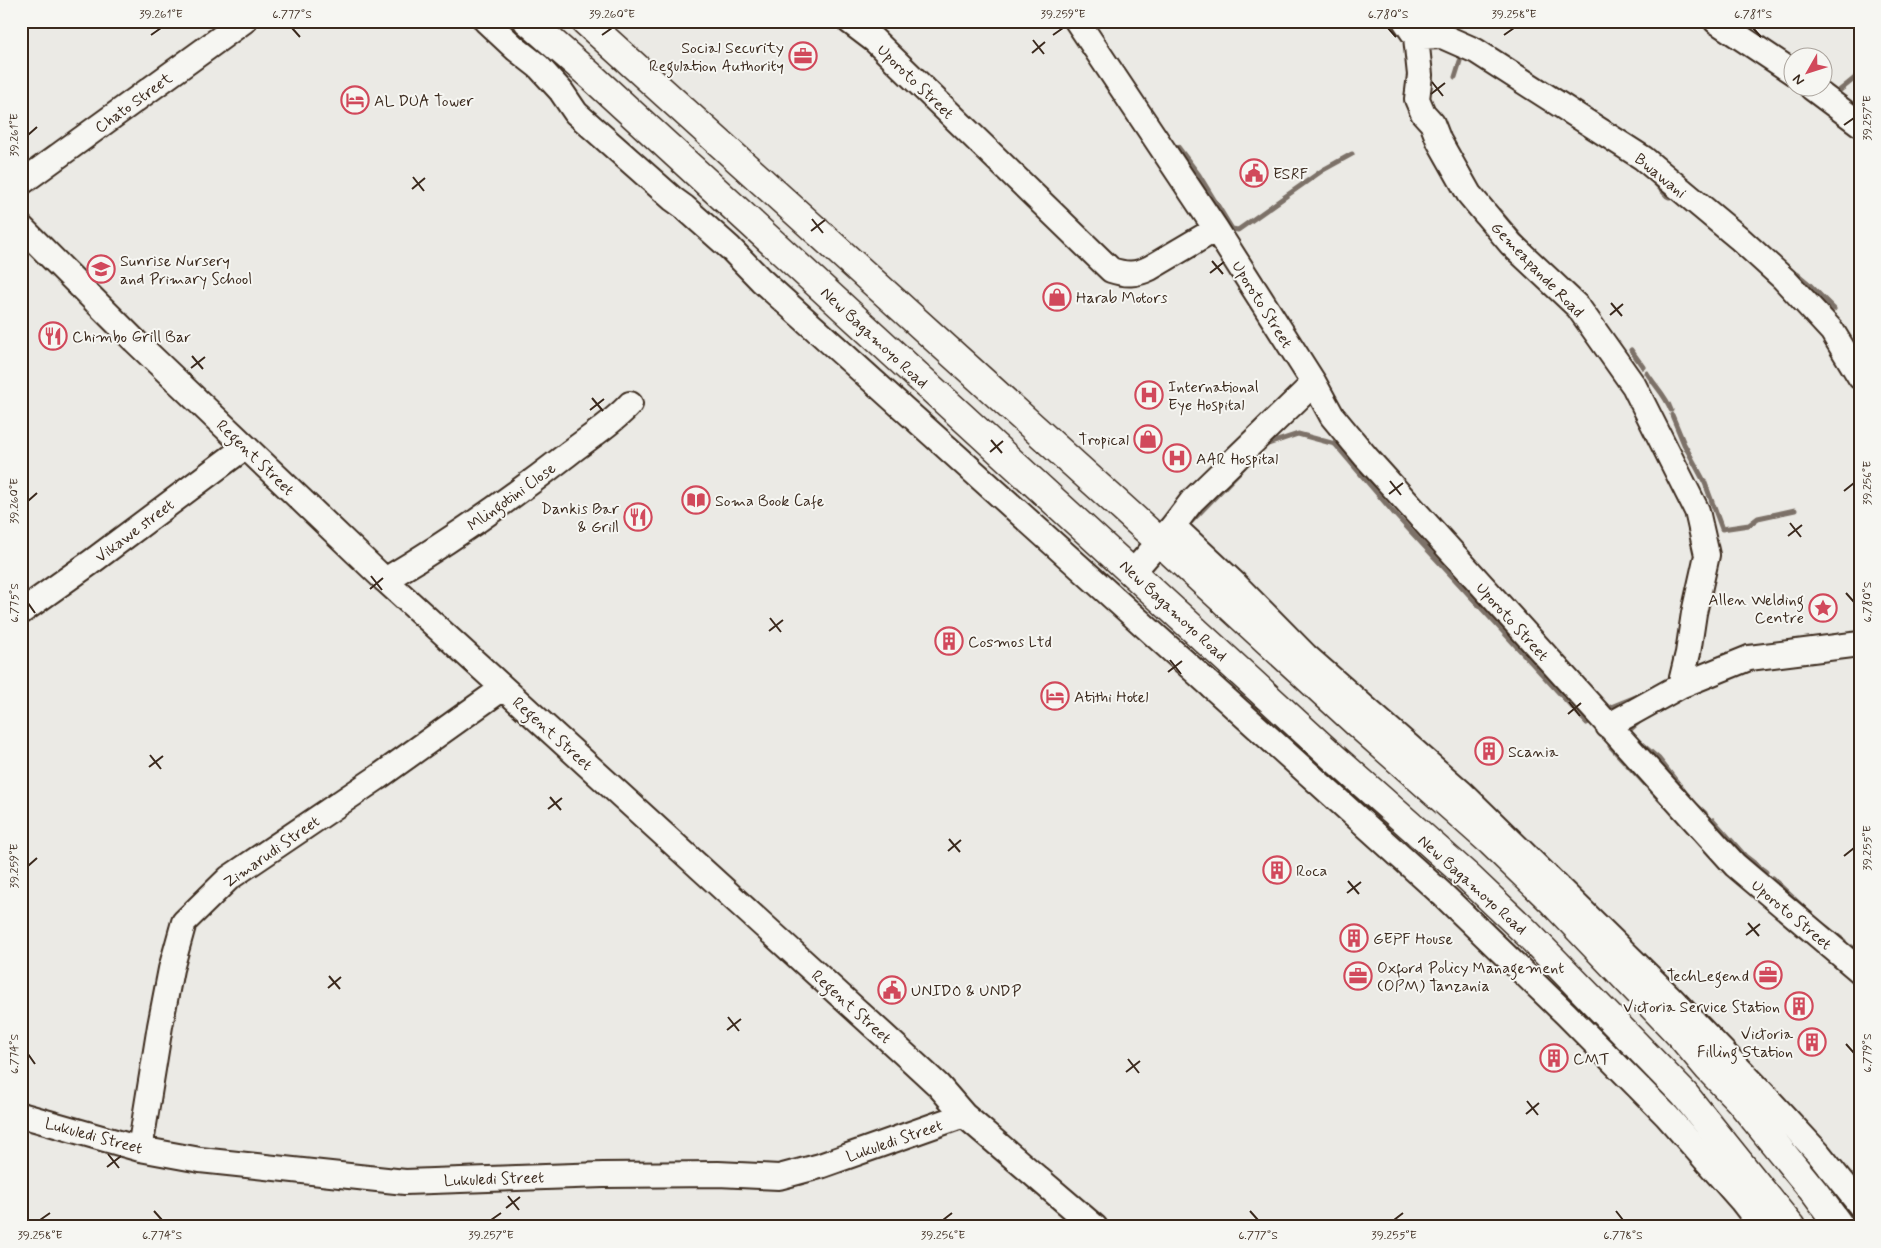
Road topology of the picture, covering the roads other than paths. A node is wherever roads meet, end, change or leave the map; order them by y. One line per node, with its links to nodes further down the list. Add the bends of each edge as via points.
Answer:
1 (244, 21): 12 (street, Chato Street)
2 (486, 21): 34 (street, via 539,67 576,113 730,248 761,280 1442,894 1667,1116)
3 (528, 21): 20 (highway, New Bagamoyo Road)
4 (585, 21): 19 (highway)
5 (850, 21): 14 (street, Uporoto Street, via 874,40 1111,270 1122,274 1139,273)
6 (1076, 21): 14 (street, Uporoto Street)
7 (1716, 21): 9 (street)
8 (1411, 29): 15 (street, Bwawani, via 1442,36 1476,51 1643,158 1784,280 1832,331); 24 (street, Gemeapande Road, via 1420,75 1417,99 1469,194 1510,244 1578,307 1634,386 1697,511 1708,555 1699,584)
9 (1784, 66)
10 (1825, 98): 11 (street)
11 (1860, 124)
12 (23, 178)
13 (21, 227): 18 (street, Regent Street)
14 (1216, 229): 16 (street, Uporoto Street)
15 (1860, 377)
16 (1314, 383): 19 (street, via 1192,500); 26 (street, Uporoto Street, via 1332,416 1366,457)
17 (630, 404): 21 (street, Mlingotini Close, via 480,519)
18 (245, 447): 21 (street, Regent Street); 22 (street, Vikawe street)
19 (1167, 534): 20 (street); 28 (highway, via 1358,724 1553,902 1680,1034 1708,1068)
20 (1133, 572): 35 (highway, New Bagamoyo Road, via 1527,933 1684,1094)
21 (385, 580): 25 (street, Regent Street)
22 (21, 612)
23 (1860, 644): 24 (street, via 1749,658)
24 (1680, 686): 26 (street)
25 (503, 688): 30 (street, Regent Street, via 912,1060); 31 (street, Zimarudi Street, via 229,878 184,922 160,1026)
26 (1608, 726): 27 (street, Uporoto Street, via 1735,865)
27 (1860, 971)
28 (1747, 1092): 32 (street, via 1819,1154); 36 (highway)
29 (21, 1115): 31 (street, Lukuledi Street)
30 (964, 1115): 31 (street, Lukuledi Street, via 820,1166 779,1177 603,1175 405,1182 200,1160); 33 (street, Regent Street)
31 (140, 1148)
32 (1860, 1205)
33 (1095, 1227)
34 (1762, 1227)
35 (1791, 1227)
36 (1840, 1227)

